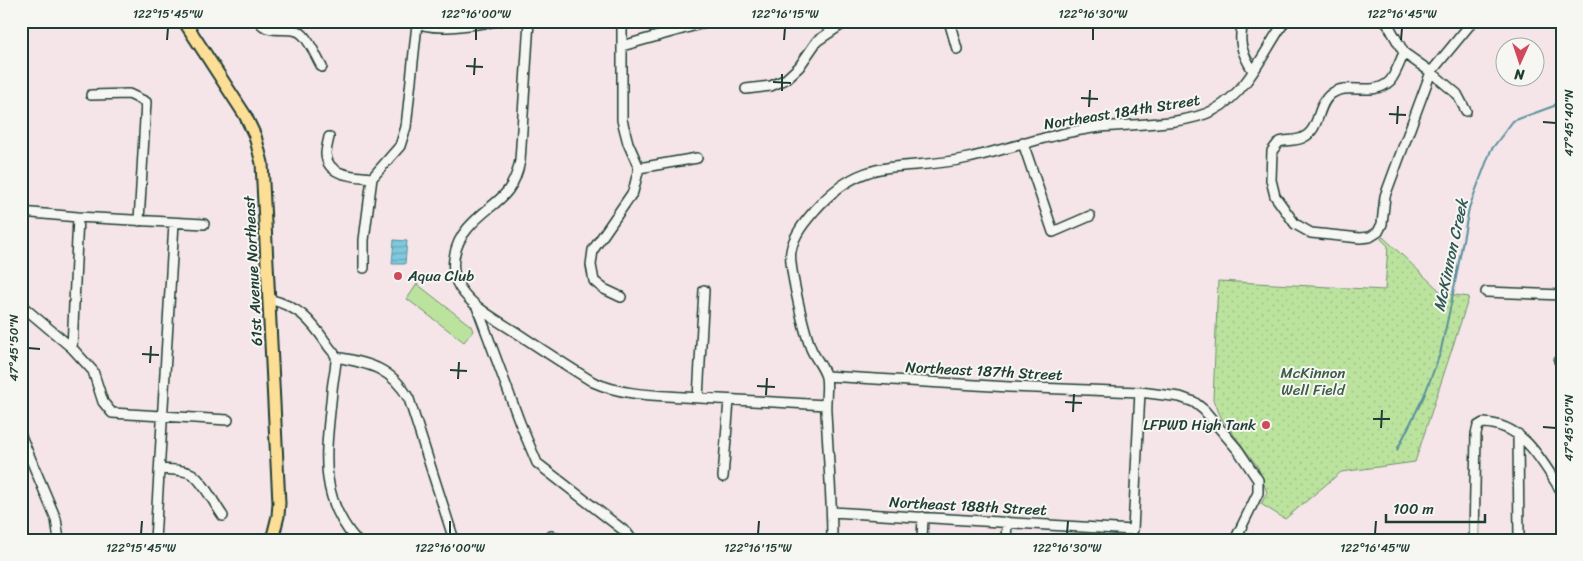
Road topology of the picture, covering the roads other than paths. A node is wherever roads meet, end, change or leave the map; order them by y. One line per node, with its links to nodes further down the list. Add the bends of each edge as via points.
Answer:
1 (184, 21): 39 (main road, 61st Avenue Northeast, via 245,115 260,150)
2 (259, 21): 17 (street, via 267,29 303,34)
3 (498, 21): 13 (street, via 449,26)
4 (529, 21): 41 (street, via 517,174 504,197 468,228 456,249 455,275 460,288)
5 (622, 21): 14 (street)
6 (710, 21): 14 (street)
7 (847, 21): 20 (street, via 816,41 799,67 786,79 772,86)
8 (949, 21): 15 (street)
9 (1244, 21): 18 (street, via 1240,42)
10 (1285, 21): 18 (street, Northeast 184th Street)
11 (1386, 21): 16 (street)
12 (1473, 21): 19 (street)
13 (415, 23): 27 (street, via 406,126 400,146)
14 (622, 46): 26 (street, via 622,120)
15 (957, 48)
16 (1404, 53): 19 (street); 19 (street, via 1390,80 1370,90 1331,93 1308,134 1300,139 1279,142 1272,151 1271,180 1275,196 1302,230 1360,238 1378,232 1385,196)
17 (322, 67)
18 (1253, 70): 24 (street, Northeast 184th Street, via 1227,102 1201,115 1082,130)
19 (1431, 72): 22 (street, via 1457,94)
20 (746, 89)
21 (91, 95): 31 (street, via 129,94 146,102)
22 (1466, 111)
23 (329, 137): 27 (street, via 326,154 334,169 341,174)
24 (1023, 143): 29 (street, via 1053,232); 44 (street, Northeast 184th Street, via 968,158 882,168 852,178 834,190 801,226 793,242 790,262 810,346)
25 (697, 158): 26 (street)
26 (639, 168): 38 (street, via 633,192 593,250 594,281)
27 (372, 178): 34 (street)
28 (21, 212): 30 (street)
29 (1090, 216)
30 (78, 217): 31 (street); 42 (street)
31 (139, 220): 32 (street)
32 (174, 222): 33 (street); 49 (street)
33 (204, 224)
34 (364, 268)
35 (704, 290): 46 (street)
36 (1486, 292): 37 (street)
37 (1562, 295)
38 (621, 297)
39 (269, 298): 43 (street, via 298,310); 63 (main road, 61st Avenue Northeast, via 279,504)
40 (21, 305): 42 (street)
41 (477, 307): 46 (street, via 608,389); 67 (street, via 537,463 627,532)
42 (72, 348): 49 (street, via 93,371 103,402 112,413)
43 (336, 357): 64 (street, via 326,476 337,513); 65 (street, via 383,370 403,388)
44 (826, 376): 45 (street, Northeast 187th Street); 48 (street)
45 (1140, 392): 59 (street, Northeast 188th Street, via 1133,530); 71 (street, Northeast 187th Street, via 1194,402 1249,464 1258,480 1258,493)
46 (698, 398): 47 (street)
47 (729, 400): 48 (street); 54 (street)
48 (826, 405): 56 (street)
49 (162, 417): 50 (street); 53 (street)
50 (228, 420)
51 (1518, 434): 55 (street, via 1529,443); 72 (street, via 1491,423 1478,426); 73 (street)
52 (21, 436): 61 (street, via 56,518)
53 (160, 469): 57 (street, via 192,474); 62 (street)
54 (723, 477)
55 (1562, 492)
56 (832, 512): 58 (street, Northeast 188th Street); 68 (street)
57 (223, 516)
58 (923, 518): 59 (street, Northeast 188th Street); 69 (street)
59 (1007, 522): 70 (street)
60 (551, 536): 66 (street)
61 (59, 540)
62 (155, 540)
63 (272, 540)
64 (356, 540)
65 (454, 540)
66 (563, 540)
67 (632, 540)
68 (832, 540)
69 (922, 540)
70 (1006, 540)
71 (1235, 540)
72 (1474, 540)
73 (1519, 540)

